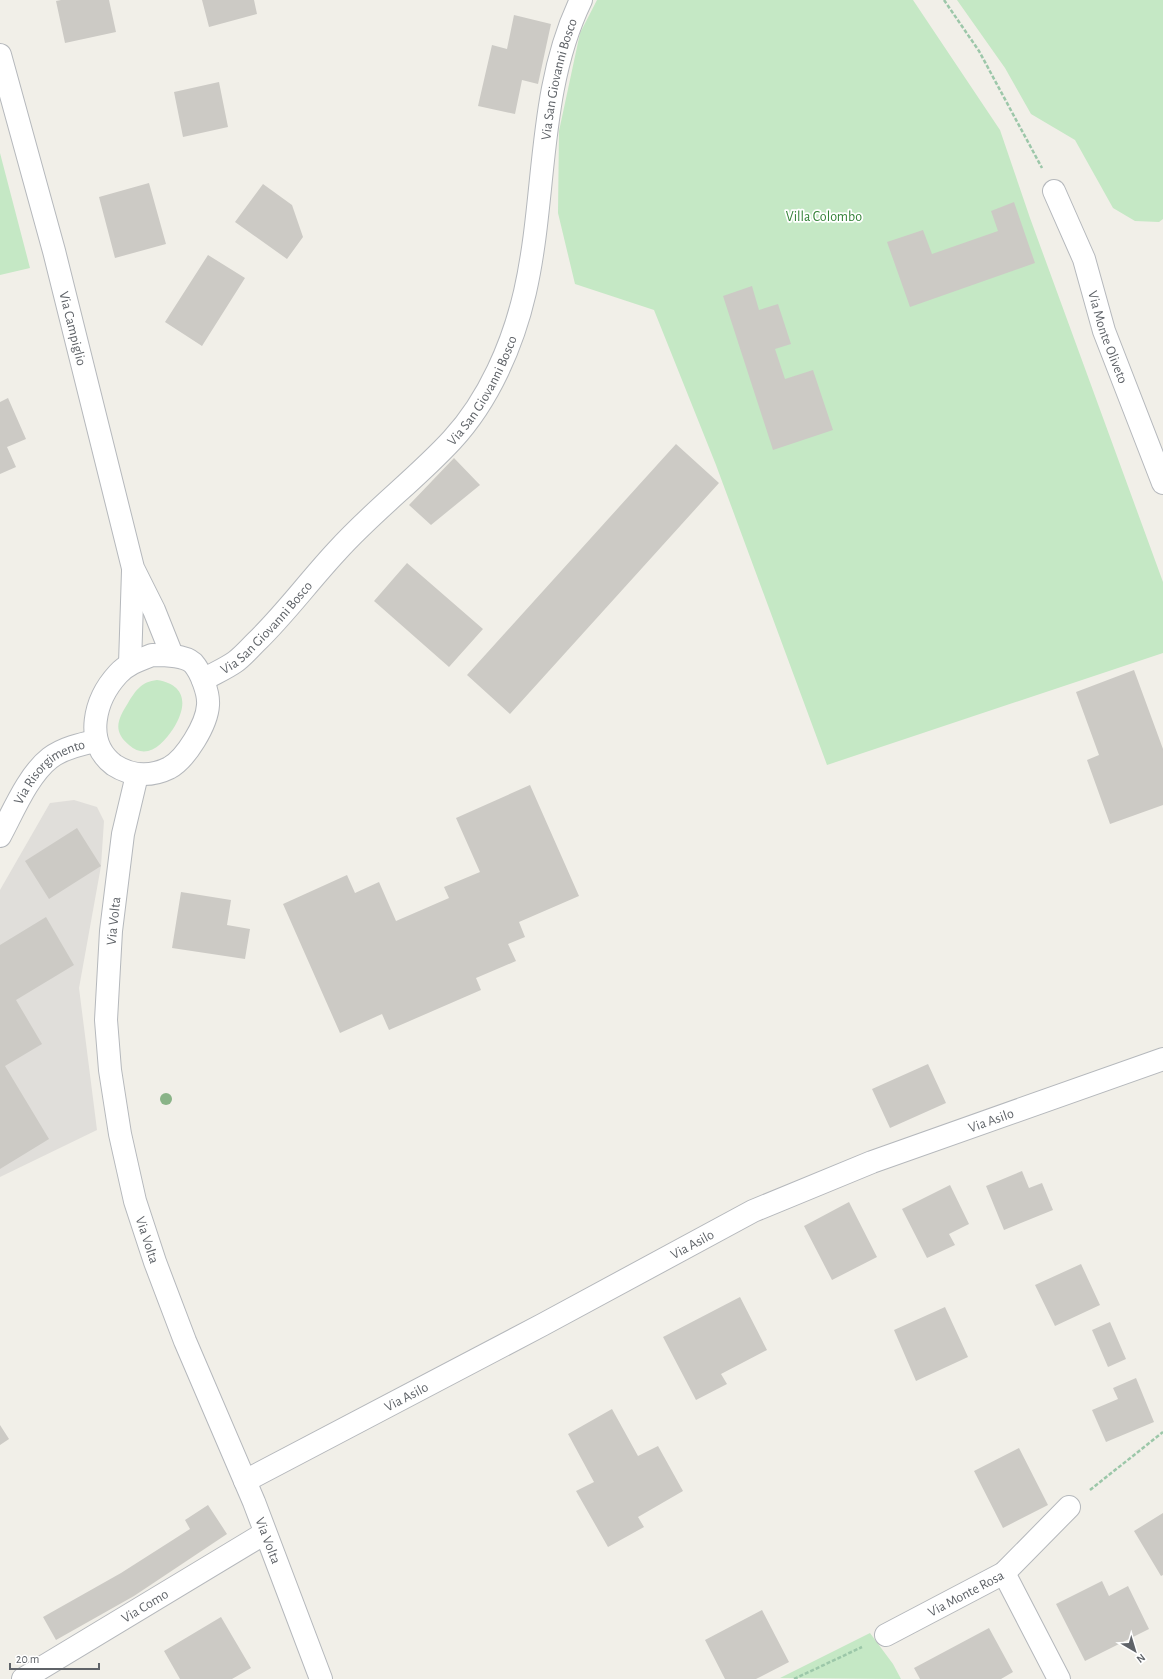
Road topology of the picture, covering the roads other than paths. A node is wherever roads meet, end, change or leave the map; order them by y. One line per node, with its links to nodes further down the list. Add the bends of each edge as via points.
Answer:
1 (582, 0): 9 (street, Via San Giovanni Bosco, via 572,19 561,52 553,89 525,291 514,332 489,387 453,440 336,551 275,624 236,662)
2 (0, 55): 3 (street, Via Campiglio)
3 (4, 91): 6 (street, Via Campiglio, via 54,252)
4 (1054, 191): 5 (street, Via Monte Oliveto, via 1084,259 1104,332)
5 (1163, 483)
6 (133, 568): 7 (street, Via Campiglio); 8 (street, Via Campiglio)
7 (172, 655): 8 (street, via 152,655); 9 (street, via 192,662)
8 (130, 664): 10 (street, via 118,674 95,715)
9 (203, 680): 11 (street, via 209,704 206,721 192,745 170,767 154,774)
10 (96, 741): 11 (street, via 108,760 121,769); 12 (street, Via Risorgimento, via 76,745 50,757 34,776)
11 (137, 774): 14 (street, Via Volta, via 123,834 111,931 106,1020 110,1070 120,1134 135,1201 155,1262)
12 (0, 836)
13 (1163, 1059): 14 (street, Via Asilo, via 872,1162 753,1211)
14 (245, 1481): 16 (street, Via Volta)
15 (1069, 1507): 17 (street)
16 (266, 1533): 19 (street, Via Como); 20 (street, Via Volta)
17 (1004, 1573): 18 (street, Via Monte Rosa); 21 (street, Via Monte Rosa)
18 (886, 1635)
19 (23, 1679)
20 (321, 1679)
21 (1058, 1679)

